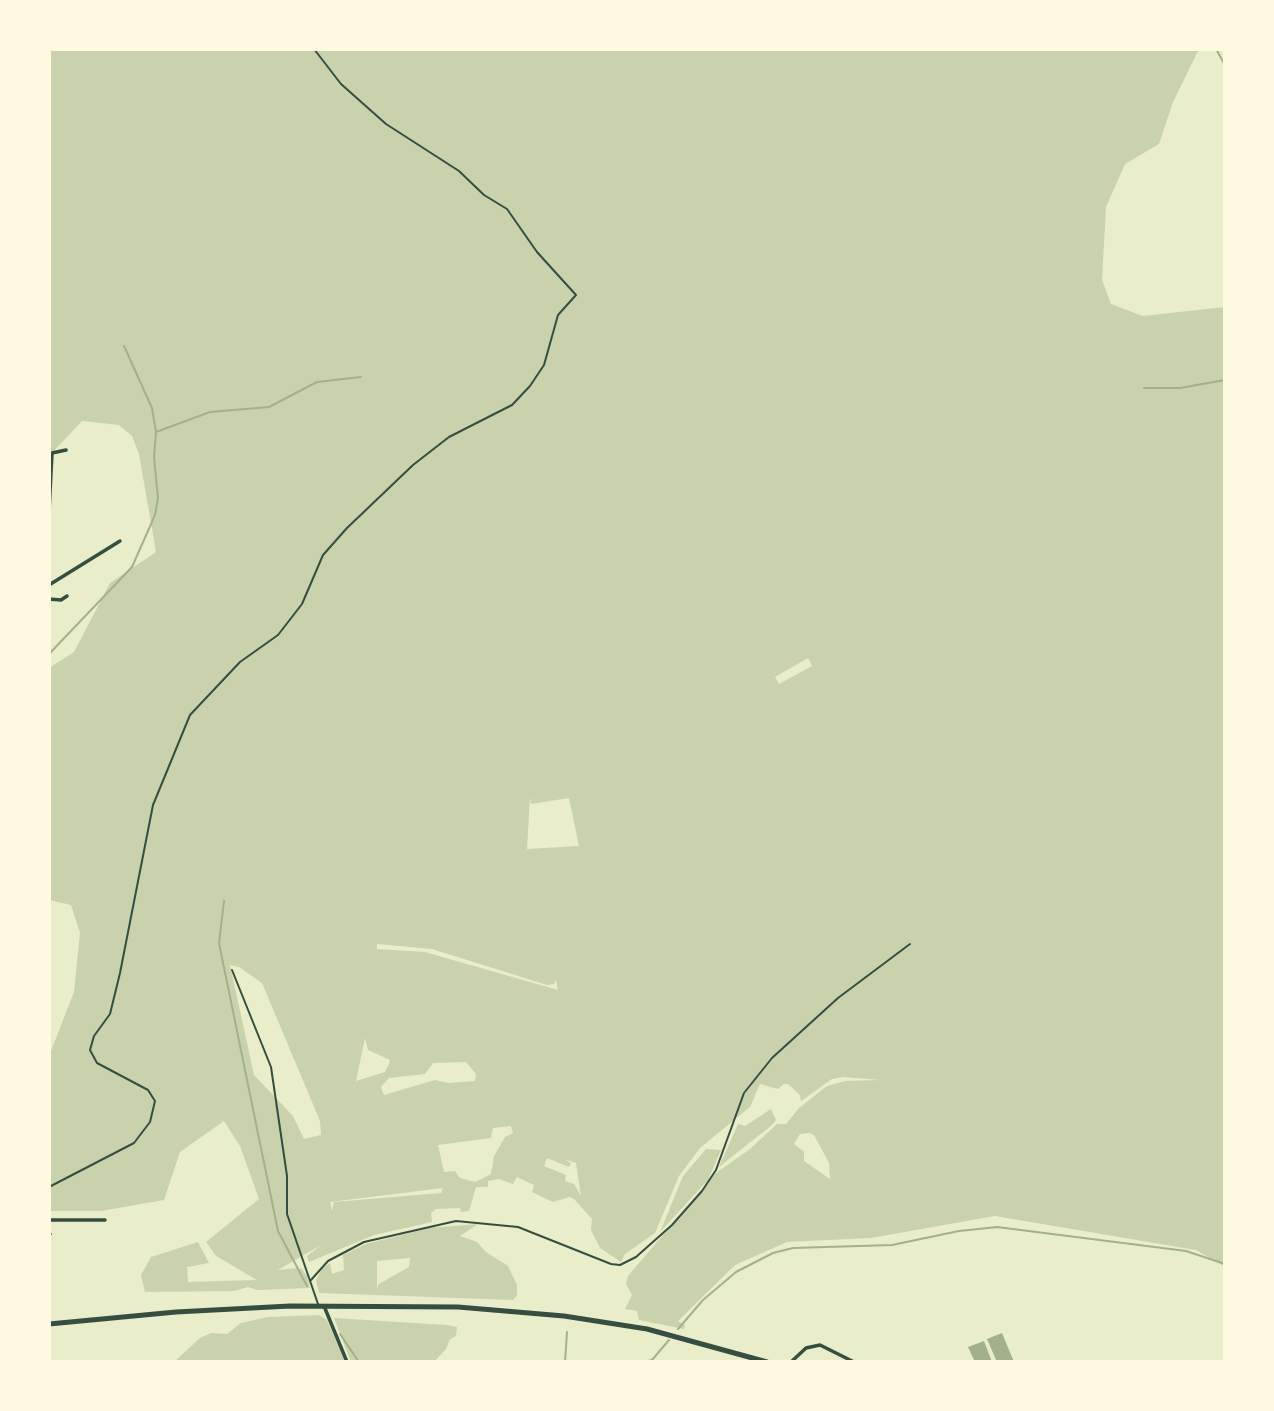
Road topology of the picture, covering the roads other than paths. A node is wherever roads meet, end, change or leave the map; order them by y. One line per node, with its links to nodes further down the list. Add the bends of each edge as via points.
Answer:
1 (314, 49): 10 (lane, via 341,84 386,124 459,171 507,209 537,252 576,295 558,314 544,365 530,386 512,405 449,437 347,528 323,555 302,604 278,635 240,662 190,715 153,805 110,1014 90,1050 97,1063 148,1090 155,1101 150,1122 134,1143)
2 (66, 450): 3 (street, via 52,453)
3 (49, 512)
4 (120, 541): 5 (street)
5 (49, 585)
6 (67, 596): 7 (street)
7 (49, 599)
8 (910, 944): 13 (lane, via 838,998 772,1058 744,1093 716,1170 702,1191 636,1257 611,1264 518,1227 456,1221 364,1242 328,1261)
9 (232, 970): 13 (lane, via 271,1067 287,1176 287,1214)
10 (49, 1187)
11 (49, 1220): 12 (street)
12 (105, 1220)
13 (311, 1280): 14 (lane)
14 (321, 1305): 15 (main road); 16 (street); 17 (main road, via 458,1307 564,1316 679,1336)
15 (49, 1324)
16 (347, 1362)
17 (767, 1362)
18 (791, 1362): 19 (street, via 806,1348 820,1345)
19 (854, 1362)

